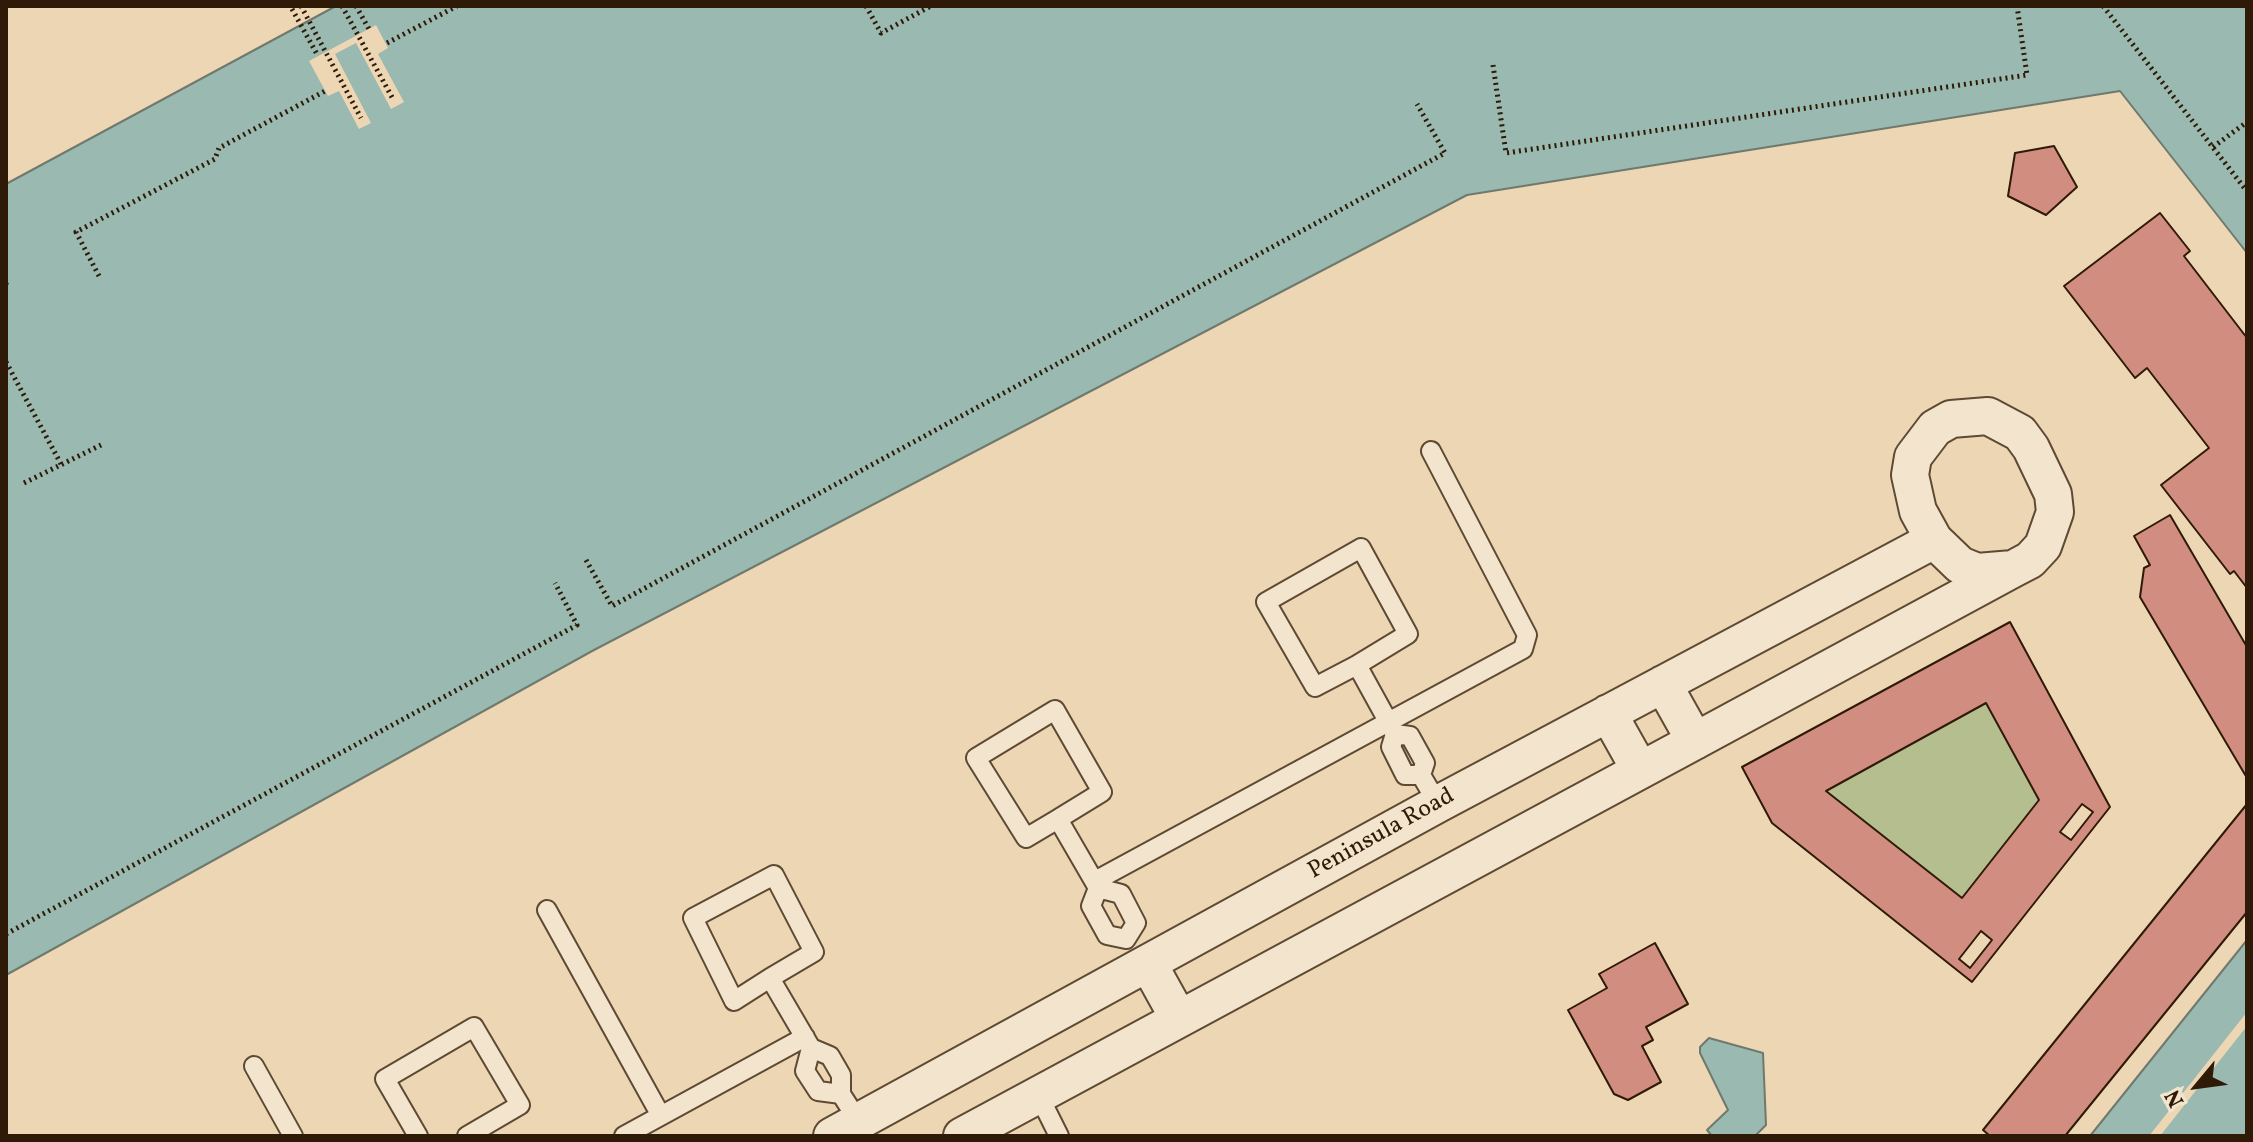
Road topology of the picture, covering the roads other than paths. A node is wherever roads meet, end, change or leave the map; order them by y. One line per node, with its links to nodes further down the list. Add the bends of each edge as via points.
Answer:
1 (1431, 451): 7 (lane, via 1527,635 1523,649)
2 (1934, 540): 3 (street, via 1960,565 1977,572); 3 (street, via 1912,494 1913,457 1935,428 1969,415 1988,416 2020,433 2053,494 2055,512 2043,546); 5 (street, Peninsula Road)
3 (2013, 569): 8 (street)
4 (1357, 665): 4 (lane, via 1315,687 1266,602 1361,548 1408,634); 7 (lane)
5 (1663, 684): 6 (street, Peninsula Road); 8 (street)
6 (1608, 713): 9 (street); 10 (street, Peninsula Road)
7 (1392, 727): 10 (lane, via 1410,736 1425,763); 12 (lane)
8 (1695, 741): 9 (street)
9 (1640, 770): 16 (street)
10 (1430, 789): 14 (street, Peninsula Road)
11 (1058, 819): 11 (lane, via 1102,792 1055,710 976,758 1026,838); 12 (lane)
12 (1097, 884): 14 (lane, via 1121,894 1136,923); 14 (lane, via 1091,906 1101,926)
13 (547, 910): 20 (lane)
14 (1138, 956): 16 (street); 21 (street, Peninsula Road)
15 (770, 978): 15 (lane, via 814,952 774,875 693,918 734,1001); 17 (lane)
16 (1179, 1019): 19 (street)
17 (808, 1042): 20 (lane); 21 (lane, via 830,1056 841,1075); 21 (lane, via 805,1071)
18 (254, 1066): 23 (lane)
19 (1038, 1094): 26 (street); 27 (lane)
20 (661, 1116): 25 (lane)
21 (850, 1122)
22 (475, 1134): 24 (lane, via 520,1105 474,1027 385,1079)
23 (293, 1136)
24 (418, 1136)
25 (624, 1136)
26 (962, 1136)
27 (1059, 1136)

